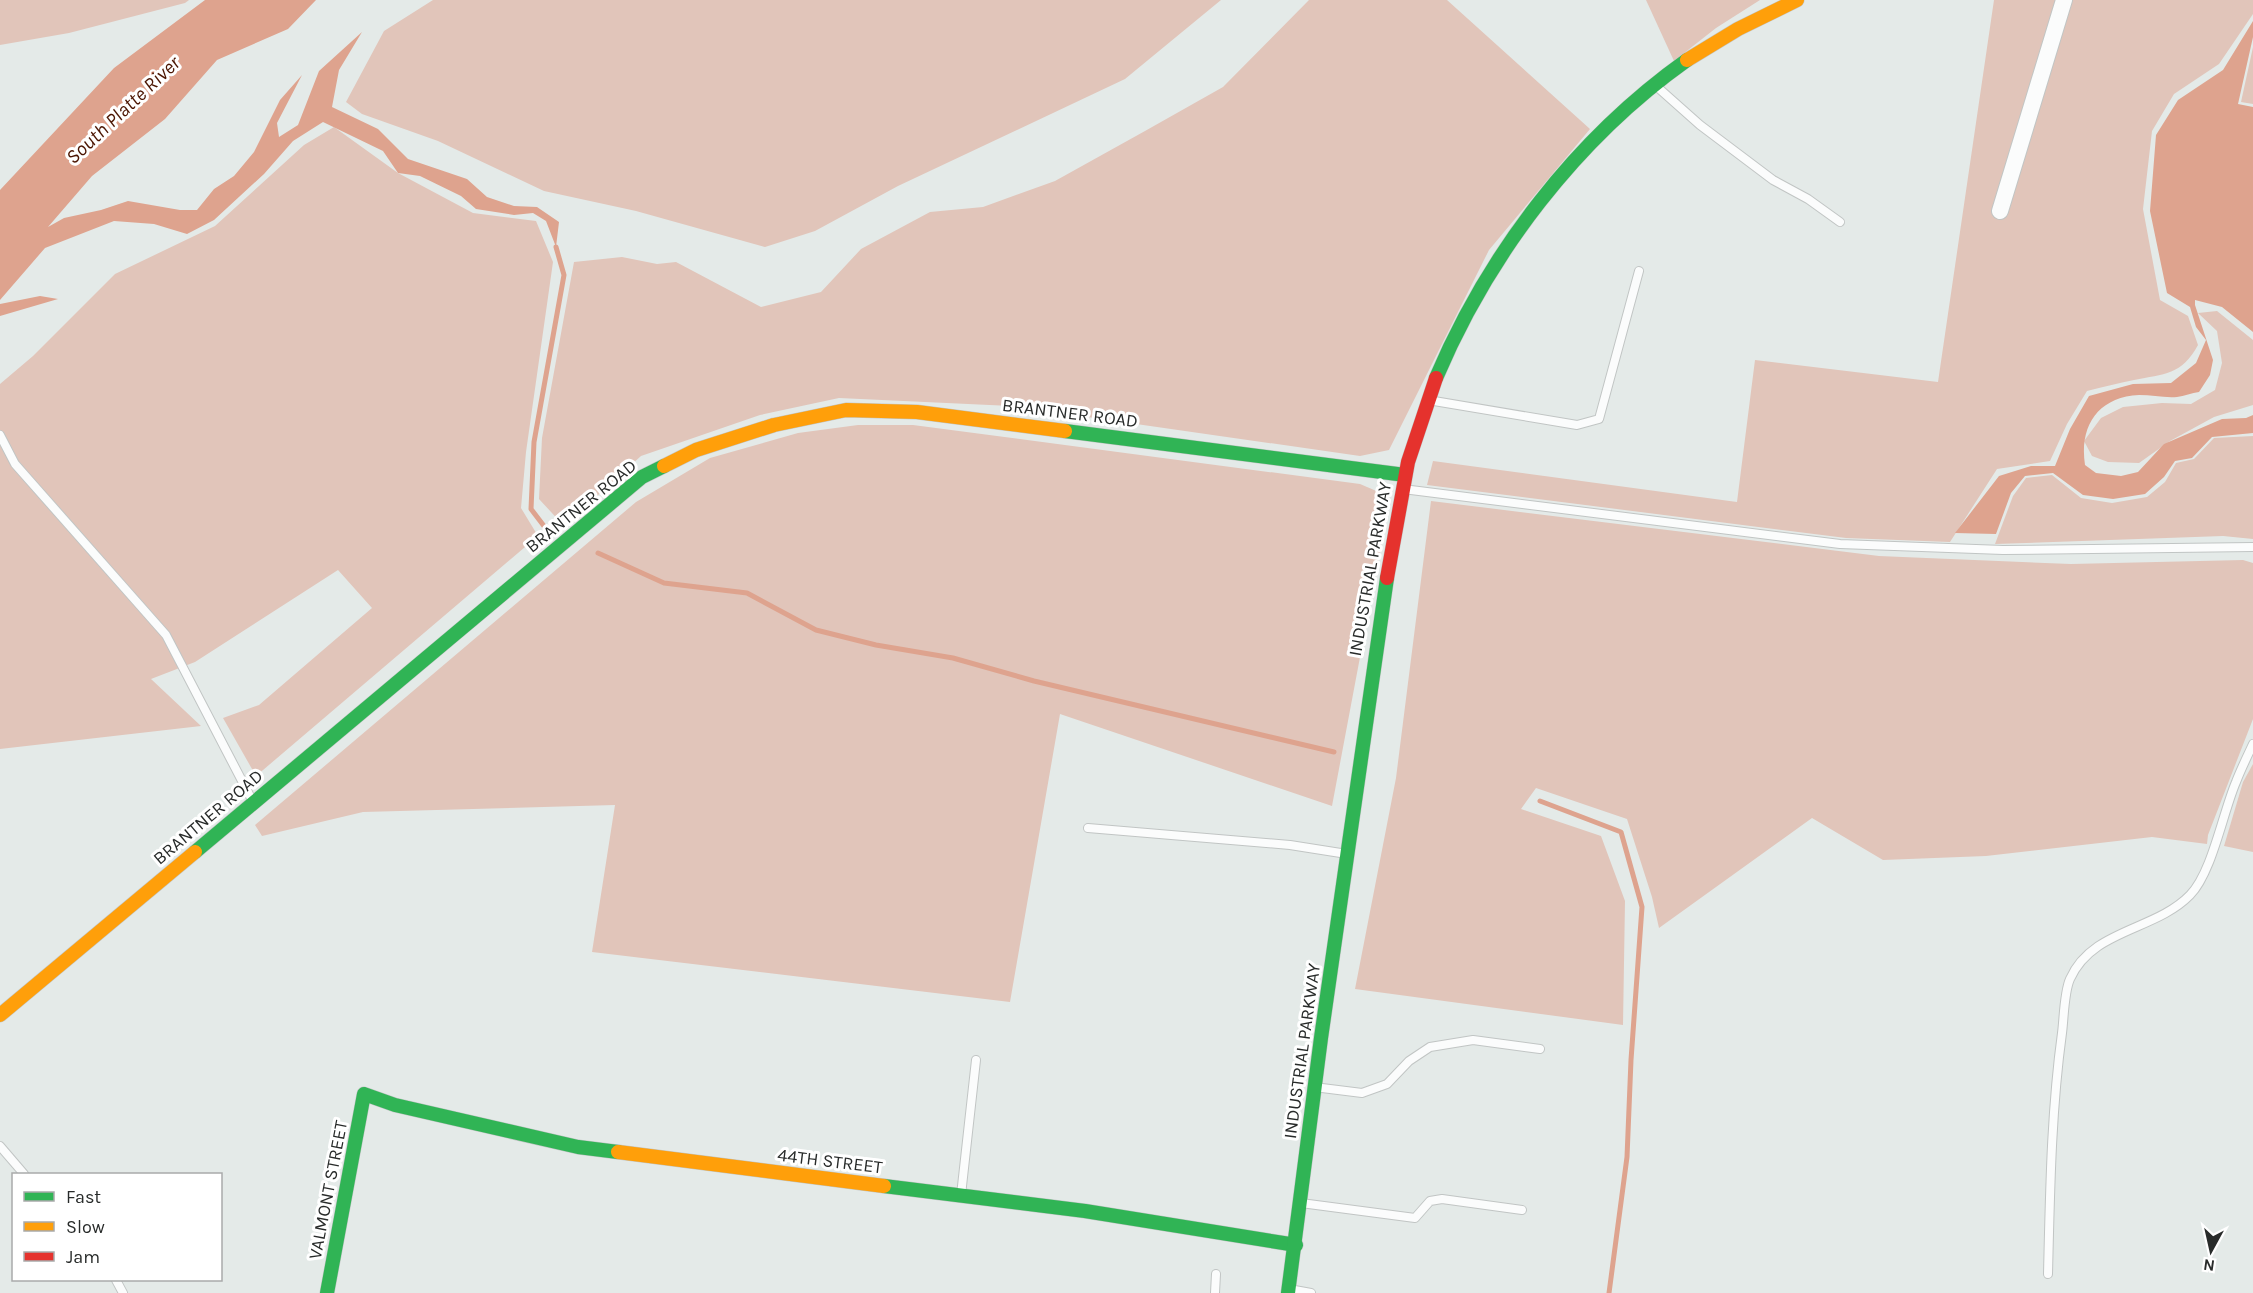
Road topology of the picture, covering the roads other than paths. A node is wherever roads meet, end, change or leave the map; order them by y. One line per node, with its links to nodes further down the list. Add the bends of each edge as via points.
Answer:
1 (2064, 0): 4 (street)
2 (1793, 2): 3 (street, INDUSTRIAL PARKWAY, via 1715,41)
3 (1655, 84): 5 (lane, via 1700,125 1773,180); 7 (street, INDUSTRIAL PARKWAY, via 1598,136 1518,229 1454,336)
4 (2000, 211)
5 (1840, 222)
6 (1640, 271): 7 (lane, via 1599,419 1578,425)
7 (1428, 400): 9 (street, INDUSTRIAL PARKWAY)
8 (0, 435): 12 (lane, via 15,464 166,635)
9 (1403, 482): 10 (lane, via 1840,544 2003,550); 12 (street, BRANTNER ROAD, via 917,412 846,410 774,425 696,450 642,477); 14 (street, INDUSTRIAL PARKWAY, via 1373,655)
10 (2253, 547)
11 (2253, 744): 27 (lane, via 2235,782 2198,886 2176,908 2099,945 2084,956 2069,980 2053,1129)
12 (253, 803): 15 (street, BRANTNER ROAD, via 11,1000)
13 (1088, 828): 14 (lane, via 1290,845)
14 (1348, 854): 18 (street, INDUSTRIAL PARKWAY)
15 (0, 1015)
16 (1540, 1049): 18 (lane, via 1473,1040 1441,1045 1430,1047 1409,1061 1387,1084 1362,1093)
17 (976, 1060): 22 (lane)
18 (1314, 1087): 23 (street, INDUSTRIAL PARKWAY)
19 (364, 1094): 22 (street, 44TH STREET, via 395,1106 578,1147); 29 (street, VALMONT STREET)
20 (0, 1146): 21 (lane)
21 (23, 1173)
22 (962, 1196): 25 (street, 44TH STREET)
23 (1301, 1203): 24 (lane, via 1414,1218 1430,1201 1442,1199); 25 (street, INDUSTRIAL PARKWAY)
24 (1522, 1210)
25 (1296, 1245): 28 (street, INDUSTRIAL PARKWAY)
26 (1216, 1274): 30 (lane)
27 (2048, 1274)
28 (1288, 1291): 31 (lane)
29 (327, 1293)
30 (1215, 1293)
31 (1311, 1293)

